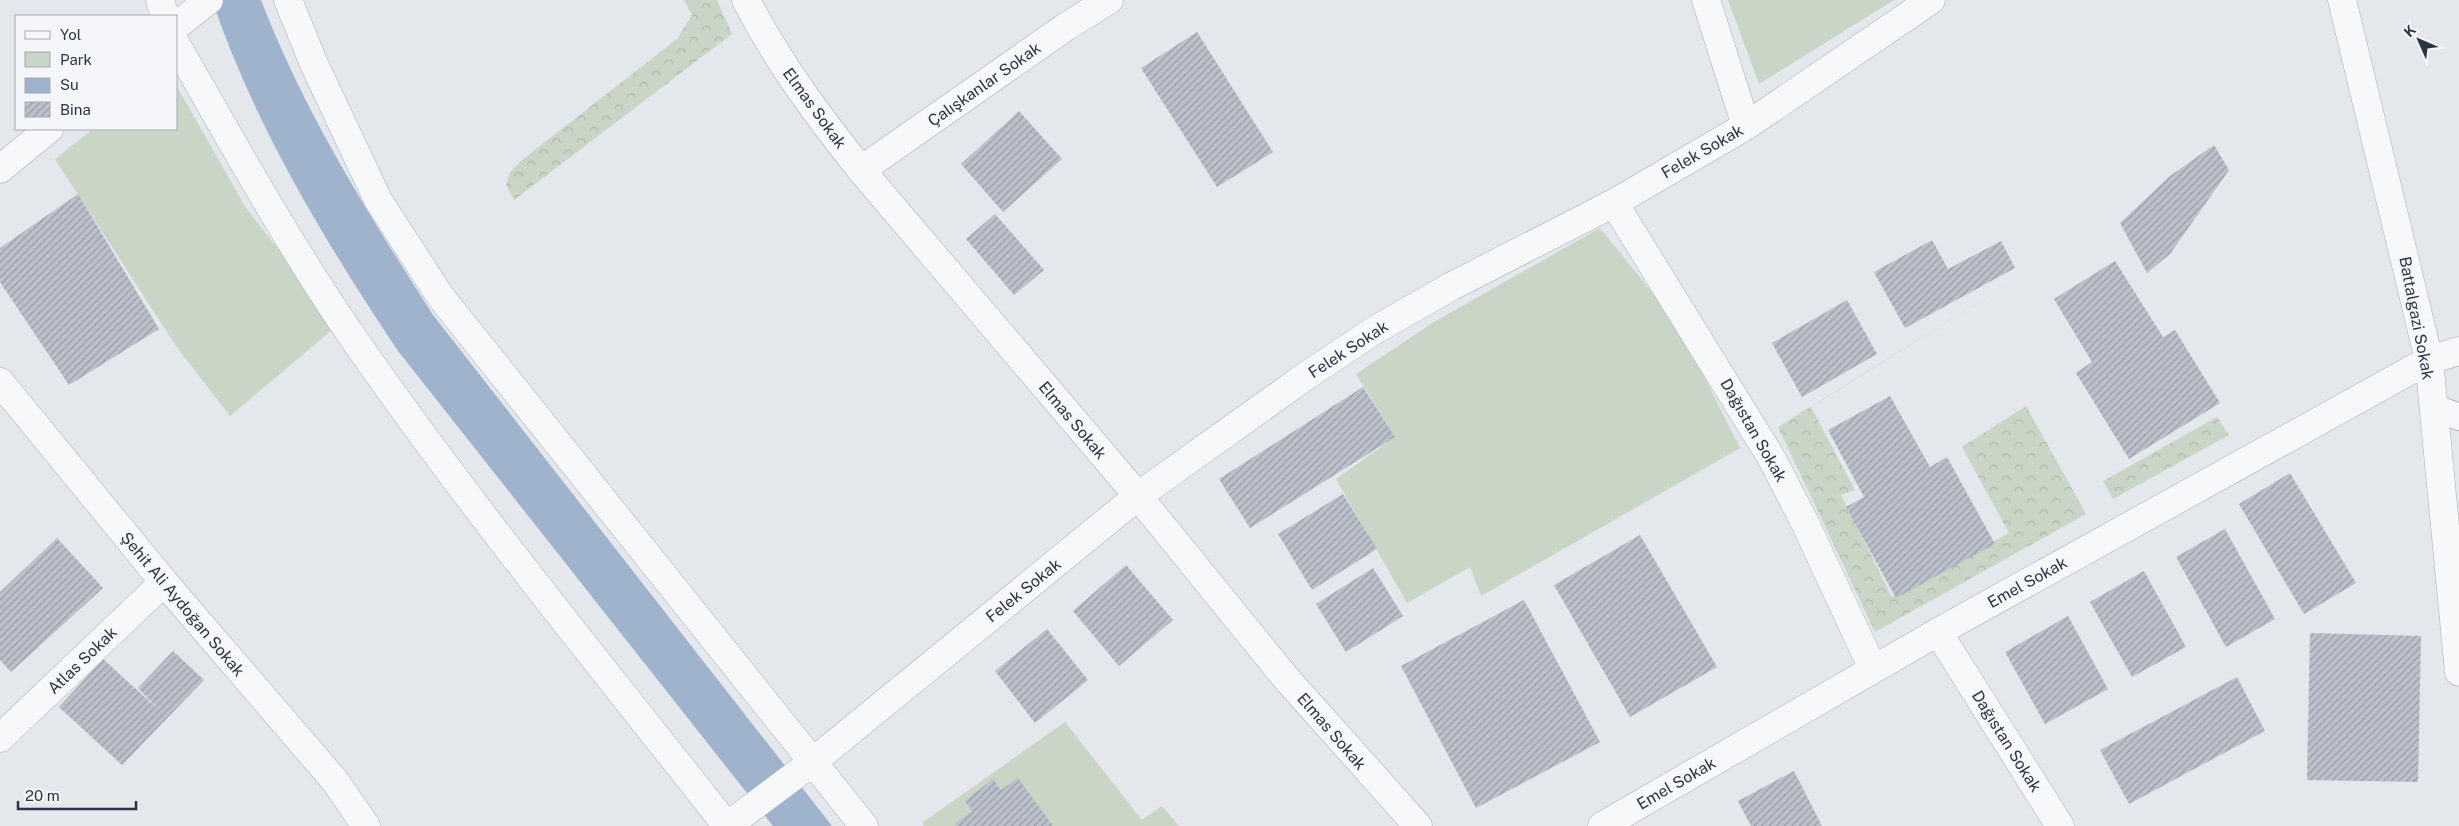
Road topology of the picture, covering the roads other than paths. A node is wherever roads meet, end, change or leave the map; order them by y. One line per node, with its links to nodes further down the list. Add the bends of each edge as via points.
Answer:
1 (160, 0): 9 (street)
2 (209, 0): 10 (street)
3 (288, 0): 28 (street, via 314,64 378,200 440,296)
4 (746, 0): 15 (street, Elmas Sokak, via 789,74)
5 (1109, 0): 15 (street, Çalışkanlar Sokak)
6 (1706, 0): 12 (street)
7 (1931, 0): 12 (street, Felek Sokak)
8 (2342, 0): 18 (street, Battalgazi Sokak)
9 (165, 15)
10 (178, 24)
11 (178, 47): 29 (street, via 260,190 357,344 486,519)
12 (1746, 126): 16 (street, Felek Sokak)
13 (48, 130): 14 (street)
14 (0, 169)
15 (861, 170): 22 (street, Elmas Sokak)
16 (1614, 203): 22 (street, Felek Sokak, via 1452,286 1375,330 1213,440); 25 (street, Dağıstan Sokak, via 1772,459)
17 (2459, 352): 18 (street, Emel Sokak)
18 (2429, 360): 20 (street, Battalgazi Sokak); 24 (street, Emel Sokak)
19 (0, 382): 23 (street, Şehit Ali Aydoğan Sokak)
20 (2433, 407): 21 (street); 26 (street, Battalgazi Sokak)
21 (2459, 417)
22 (1138, 496): 28 (street, Felek Sokak); 32 (street, Elmas Sokak, via 1285,678)
23 (164, 582): 27 (street, Atlas Sokak); 30 (street, Şehit Ali Aydoğan Sokak, via 334,781)
24 (1938, 632): 25 (street, Emel Sokak); 34 (street, Dağıstan Sokak)
25 (1873, 669): 33 (street, Emel Sokak)
26 (2459, 672)
27 (0, 738)
28 (811, 763): 29 (street, Felek Sokak); 31 (street)
29 (730, 824)
30 (366, 826)
31 (864, 826)
32 (1418, 826)
33 (1602, 826)
34 (2060, 826)

